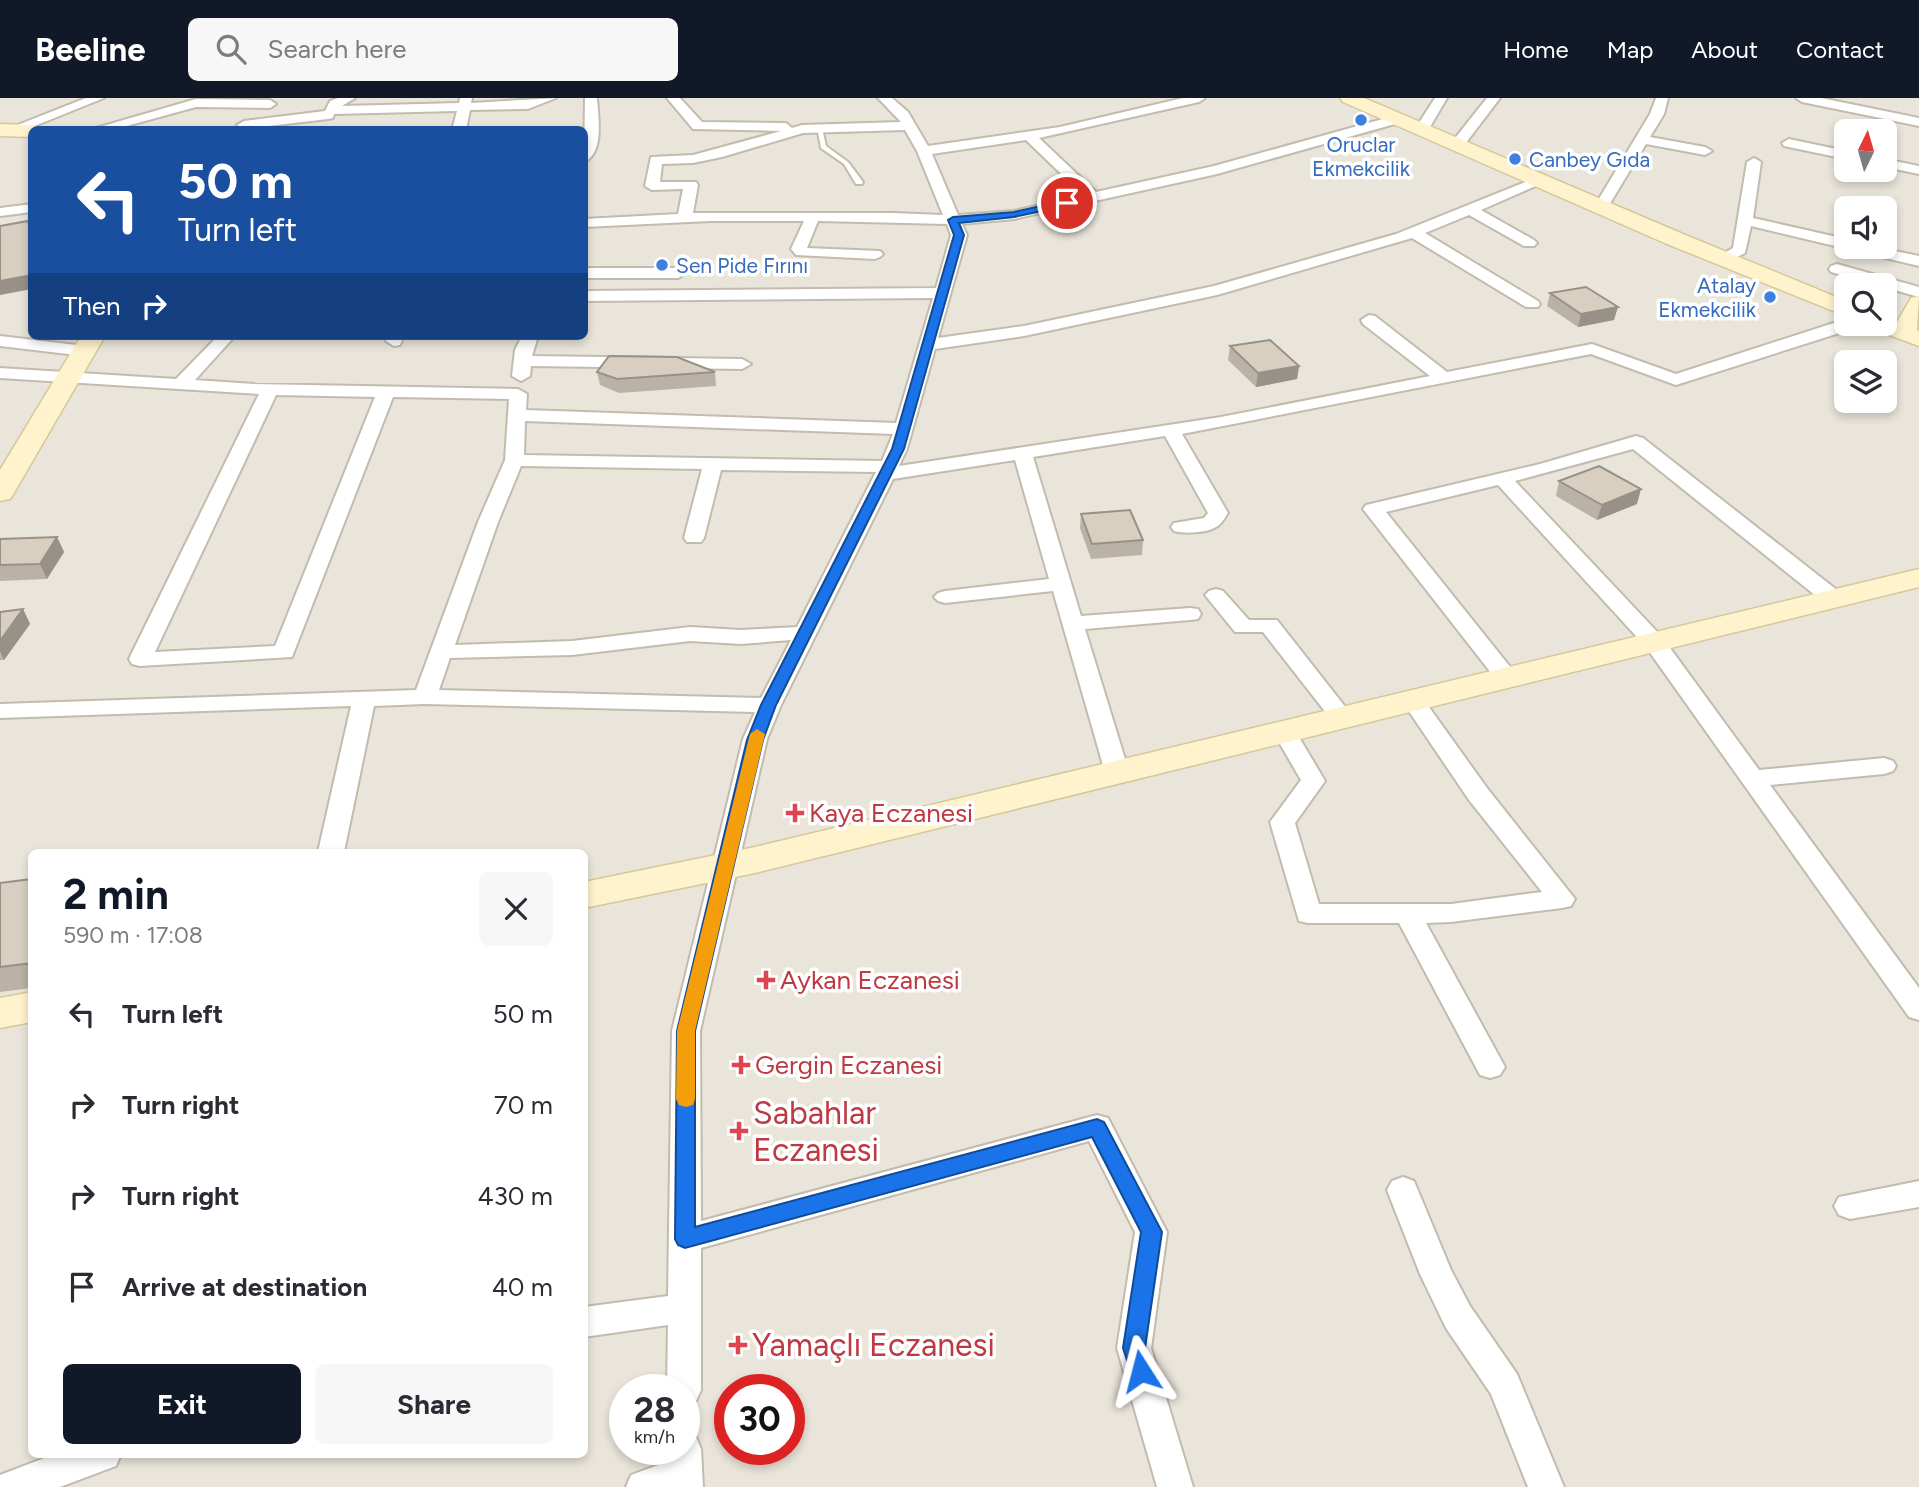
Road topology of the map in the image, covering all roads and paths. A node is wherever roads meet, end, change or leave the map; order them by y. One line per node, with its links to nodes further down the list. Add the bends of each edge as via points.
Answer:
1 (98, 98): 26 (street)
2 (349, 98): 16 (street, via 335,103)
3 (550, 98): 14 (street, via 528,105)
4 (591, 98): 27 (street)
5 (673, 98): 25 (street, via 698,126)
6 (884, 98): 23 (street)
7 (1199, 98): 29 (street)
8 (1349, 98): 17 (main road)
9 (1441, 98): 28 (street)
10 (1494, 98): 32 (street)
11 (1662, 98): 30 (street)
12 (1802, 98): 18 (street)
13 (185, 102): 15 (street); 20 (street)
14 (465, 103): 16 (street); 22 (street)
15 (270, 104)
16 (330, 113): 19 (street); 21 (street)
17 (1398, 119): 28 (main road); 42 (street, via 1217,170)
18 (1919, 122)
19 (244, 125)
20 (108, 126)
21 (323, 126)
22 (460, 126)
23 (910, 126): 24 (street); 34 (street)
24 (818, 128): 25 (street); 41 (lane, via 823,147 846,163)
25 (802, 129): 48 (street, via 722,153 656,160 653,186 691,185)
26 (15, 130)
27 (588, 130): 33 (street, via 592,140)
28 (1422, 130): 32 (main road)
29 (1029, 136): 34 (street); 42 (street)
30 (1642, 139): 35 (street); 43 (street)
31 (1789, 143): 36 (street)
32 (1457, 145): 40 (main road)
33 (588, 149)
34 (924, 151): 49 (street)
35 (1705, 151)
36 (1834, 152)
37 (1754, 162): 50 (street)
38 (1897, 165): 39 (street)
39 (1919, 170)
40 (1540, 181): 43 (main road); 45 (street)
41 (859, 182)
42 (1093, 197): 49 (street, via 1014,215)
43 (1601, 207): 57 (main road)
44 (28, 208): 46 (street)
45 (1469, 209): 52 (street); 54 (street)
46 (0, 212)
47 (813, 217): 48 (street); 49 (street); 55 (street, via 801,252)
48 (685, 218): 51 (street)
49 (953, 220): 63 (street, via 959,235)
50 (1747, 222): 53 (street); 57 (street, via 1740,250)
51 (588, 223)
52 (1413, 232): 66 (street); 75 (street, via 1217,290 1024,331)
53 (1834, 241)
54 (1529, 243)
55 (875, 254)
56 (1897, 256): 58 (street)
57 (1722, 259): 67 (main road)
58 (1919, 261)
59 (1837, 269): 62 (street)
60 (588, 273): 61 (street)
61 (678, 273)
62 (1919, 292)
63 (942, 293): 64 (street); 75 (street)
64 (588, 296)
65 (1919, 303): 70 (main road)
66 (1532, 304)
67 (1834, 305)
68 (1370, 320): 79 (street)
69 (1834, 329): 79 (street, via 1676,380 1592,349)
70 (1901, 332)
71 (223, 340): 81 (street)
72 (529, 340): 76 (street)
73 (0, 341): 74 (street)
74 (89, 344): 80 (main road)
75 (927, 345): 86 (street)
76 (523, 361): 77 (street); 84 (street)
77 (742, 364)
78 (0, 373): 80 (street)
79 (1444, 378): 87 (street)
80 (68, 379): 81 (street); 93 (main road)
81 (180, 385): 82 (street)
82 (270, 389): 83 (street); 83 (street, via 140,659 284,652)
83 (386, 391): 84 (street)
84 (518, 394): 85 (street)
85 (517, 415): 86 (street); 89 (street)
86 (903, 429): 91 (street)
87 (1171, 430): 88 (street); 94 (street, via 1218,513 1210,523)
88 (1022, 453): 91 (street); 96 (street)
89 (514, 460): 90 (street); 105 (street)
90 (713, 464): 91 (street); 95 (street)
91 (887, 470): 103 (street)
92 (1502, 478): 100 (street, via 1636,442); 104 (street); 106 (street, via 1373,509)
93 (0, 493)
94 (1181, 527)
95 (694, 538)
96 (1061, 584): 99 (street); 102 (street)
97 (1914, 584): 100 (main road)
98 (1216, 595): 112 (street, via 1243,627 1269,625)
99 (945, 597)
100 (1834, 599): 104 (main road)
101 (1190, 614): 102 (street)
102 (1073, 623): 115 (street)
103 (806, 633): 105 (street, via 690,634 572,649); 110 (street)
104 (1654, 642): 106 (main road); 116 (street)
105 (441, 652): 107 (street)
106 (1507, 678): 109 (main road)
107 (425, 697): 108 (street); 110 (street)
108 (364, 699): 111 (street); 117 (street)
109 (1413, 701): 112 (main road); 120 (street, via 1478,794 1562,899)
110 (769, 705): 118 (street, via 755,740)
111 (0, 711)
112 (1342, 718): 113 (main road)
113 (1285, 732): 115 (main road); 120 (street, via 1313,781 1282,822 1308,914)
114 (1884, 766): 116 (street)
115 (1117, 772): 118 (main road)
116 (1753, 779): 122 (street)
117 (332, 849)
118 (725, 866): 119 (main road); 128 (street, via 686,1031)
119 (588, 893)
120 (1407, 914): 124 (street)
121 (28, 1008): 123 (main road)
122 (1919, 1009)
123 (0, 1013)
124 (1490, 1068)
125 (1403, 1190): 137 (street, via 1436,1274 1458,1317 1504,1385)
126 (1919, 1194): 127 (street)
127 (1850, 1206)
128 (685, 1239): 129 (street); 136 (street, via 1097,1127 1151,1232 1134,1348)
129 (684, 1308): 130 (street); 131 (street)
130 (588, 1321)
131 (684, 1374)
132 (92, 1458): 134 (street)
133 (684, 1470): 135 (street)
134 (13, 1487)
135 (644, 1487)
136 (1175, 1487)
137 (1546, 1487)

